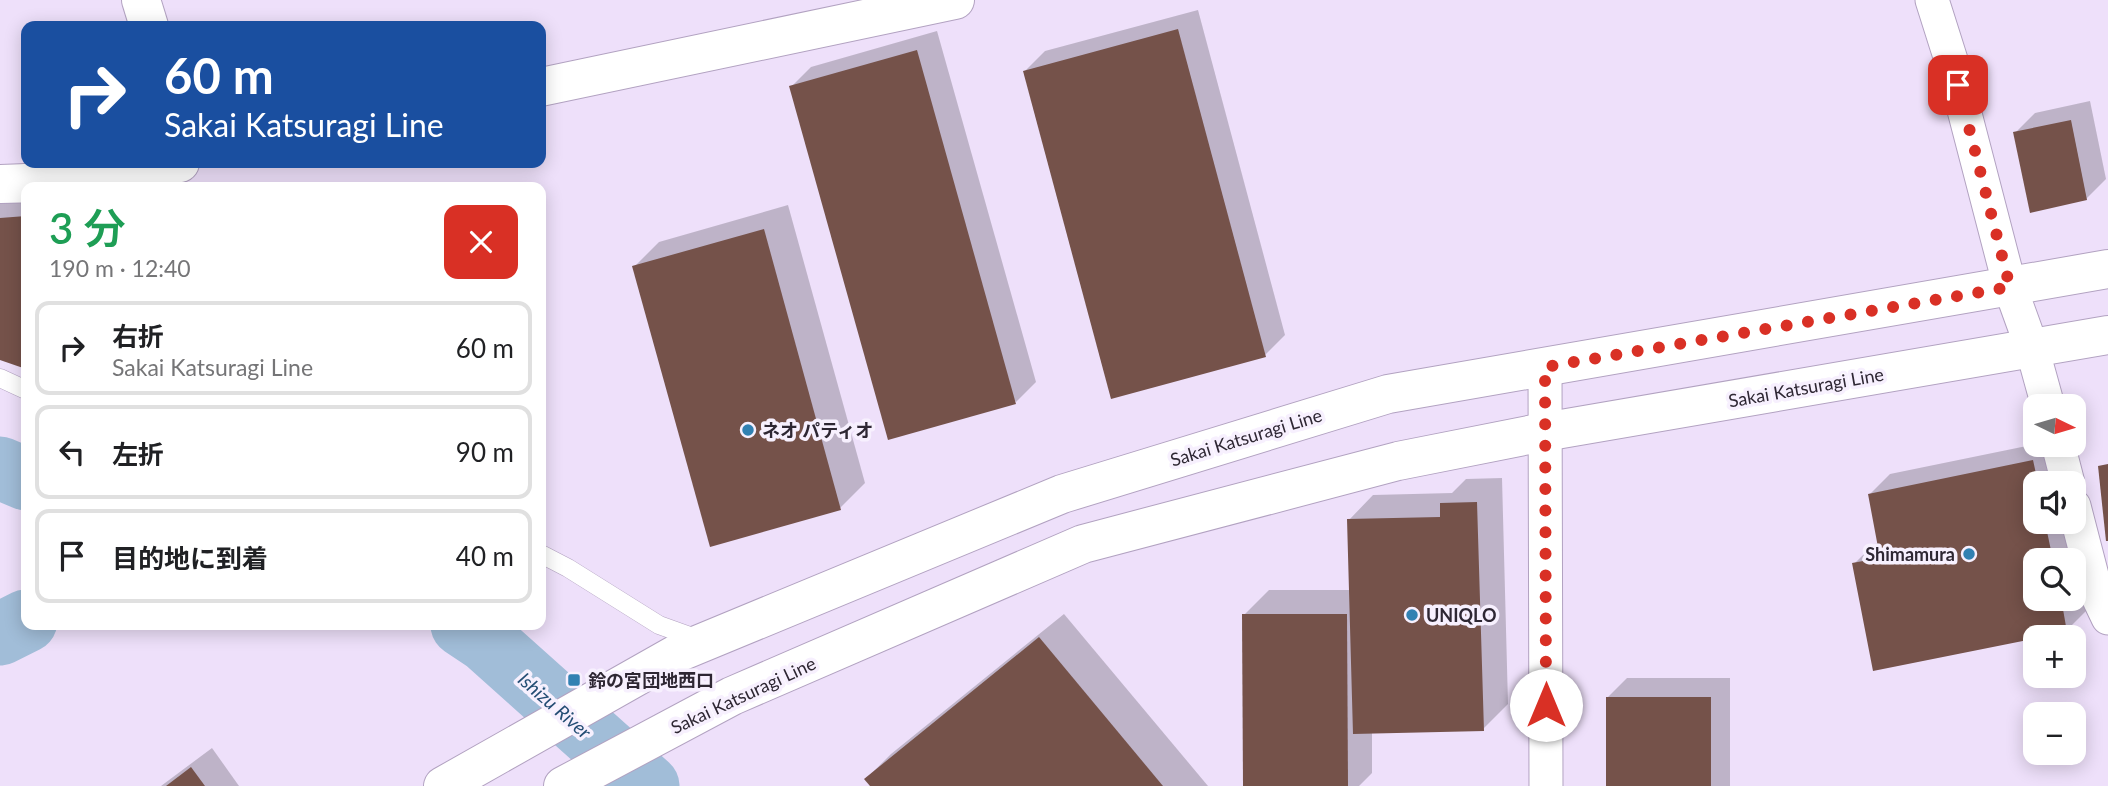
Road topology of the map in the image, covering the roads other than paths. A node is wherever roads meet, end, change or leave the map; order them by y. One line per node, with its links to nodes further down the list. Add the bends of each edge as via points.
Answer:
1 (141, 0): 4 (main road)
2 (955, 0): 5 (main road)
3 (1932, 0): 11 (street)
4 (147, 21)
5 (546, 86)
6 (152, 168): 7 (main road)
7 (42, 182)
8 (21, 183): 9 (main road)
9 (0, 184)
10 (2108, 269): 11 (main road, Sakai Katsuragi Line)
11 (2010, 287): 13 (street); 14 (main road, Sakai Katsuragi Line)
12 (2108, 335): 13 (main road, Sakai Katsuragi Line)
13 (2032, 348): 17 (street); 18 (main road, Sakai Katsuragi Line)
14 (1545, 367): 18 (street); 22 (main road, Sakai Katsuragi Line, via 1388,394 1062,494)
15 (0, 378): 16 (lane)
16 (21, 388)
17 (2045, 394)
18 (1544, 432): 24 (main road, Sakai Katsuragi Line, via 1398,461 1083,544 732,696); 25 (street)
19 (2081, 534): 21 (street)
20 (546, 557): 22 (lane)
21 (2108, 618)
22 (692, 647): 23 (main road, Sakai Katsuragi Line)
23 (453, 780)
24 (563, 786)
25 (1546, 786)

